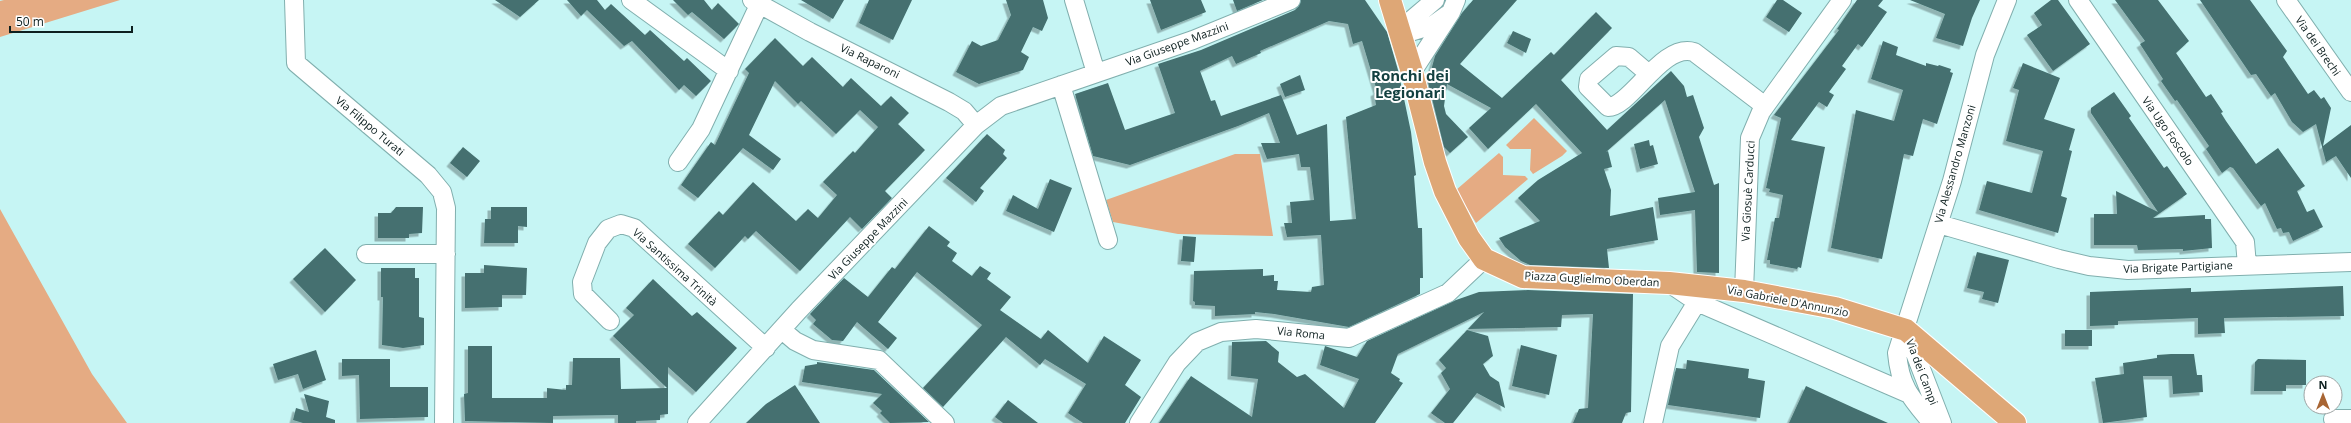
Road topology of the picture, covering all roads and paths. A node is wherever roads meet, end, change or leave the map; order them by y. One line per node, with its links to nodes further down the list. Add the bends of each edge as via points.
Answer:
1 (294, 0): 26 (street, Via Filippo Turati, via 296,63 428,175 442,192 446,208)
2 (631, 0): 14 (street)
3 (1074, 0): 16 (street)
4 (1291, 0): 16 (street, Via Giuseppe Mazzini, via 1192,40)
5 (1390, 0): 13 (main road, Piazza Guglielmo Oberdan)
6 (1435, 0): 13 (street, via 1409,22)
7 (1842, 0): 20 (street, Via Giosuè Carducci)
8 (2007, 0): 23 (street, Via Alessandro Manzoni, via 1985,55)
9 (2078, 0): 29 (street, Via Ugo Foscolo, via 2245,242)
10 (2286, 0): 19 (street, Via dei Brechi)
11 (756, 2): 14 (street, Via Raparoni); 21 (street, Via Raparoni, via 949,102 964,111)
12 (1454, 6): 13 (street, via 1433,25); 15 (street)
13 (1401, 35): 15 (main road, Piazza Guglielmo Oberdan)
14 (729, 71): 22 (street, Via Raparoni, via 701,129)
15 (1412, 72): 27 (main road, Piazza Guglielmo Oberdan, via 1434,162 1445,191 1469,238)
16 (1096, 73): 18 (street, Via Giuseppe Mazzini)
17 (1649, 74): 20 (street, via 1673,55 1687,50 1694,52)
18 (1061, 85): 21 (street, Via Giuseppe Mazzini, via 1000,106); 24 (street)
19 (2351, 92)
20 (1765, 106): 31 (street, Via Giosuè Carducci, via 1750,138)
21 (976, 125): 34 (street, Via Giuseppe Mazzini)
22 (678, 162)
23 (1939, 224): 29 (street, Via Brigate Partigiane, via 2089,266 2128,270); 35 (street, Via Alessandro Manzoni)
24 (1108, 240)
25 (366, 254): 26 (street)
26 (446, 254): 40 (street, Via Filippo Turati)
27 (1484, 259): 30 (main road, Piazza Guglielmo Oberdan, via 1523,277); 43 (street, Via Roma, via 1448,293 1349,338 1256,329 1221,332 1197,342 1177,363)
28 (2351, 262): 29 (street, Via Brigate Partigiane)
29 (2247, 265)
30 (1669, 283): 31 (main road, Via Gabriele D'Annunzio); 32 (street)
31 (1744, 291): 35 (main road, Via Gabriele D'Annunzio, via 1835,308)
32 (1697, 302): 37 (street); 44 (street, via 1670,346)
33 (610, 321): 36 (street, Via Santissima Trinità, via 583,294 582,282 597,242 608,230 621,224 634,228)
34 (782, 330): 36 (street, Via Giuseppe Mazzini); 42 (street, via 795,341 813,350 879,360)
35 (1906, 330): 37 (street, Via dei Campi, via 1897,353 1899,371); 46 (street, Via dei Campi); 47 (main road, Via Gabriele D'Annunzio)
36 (766, 348): 41 (street, Via Giuseppe Mazzini)
37 (1907, 393): 45 (street, Via dei Campi)
38 (2333, 418): 39 (street)
39 (2351, 419)
40 (444, 423)
41 (697, 423)
42 (944, 423)
43 (1139, 423)
44 (1653, 423)
45 (1932, 423)
46 (1942, 423)
47 (2015, 423)

